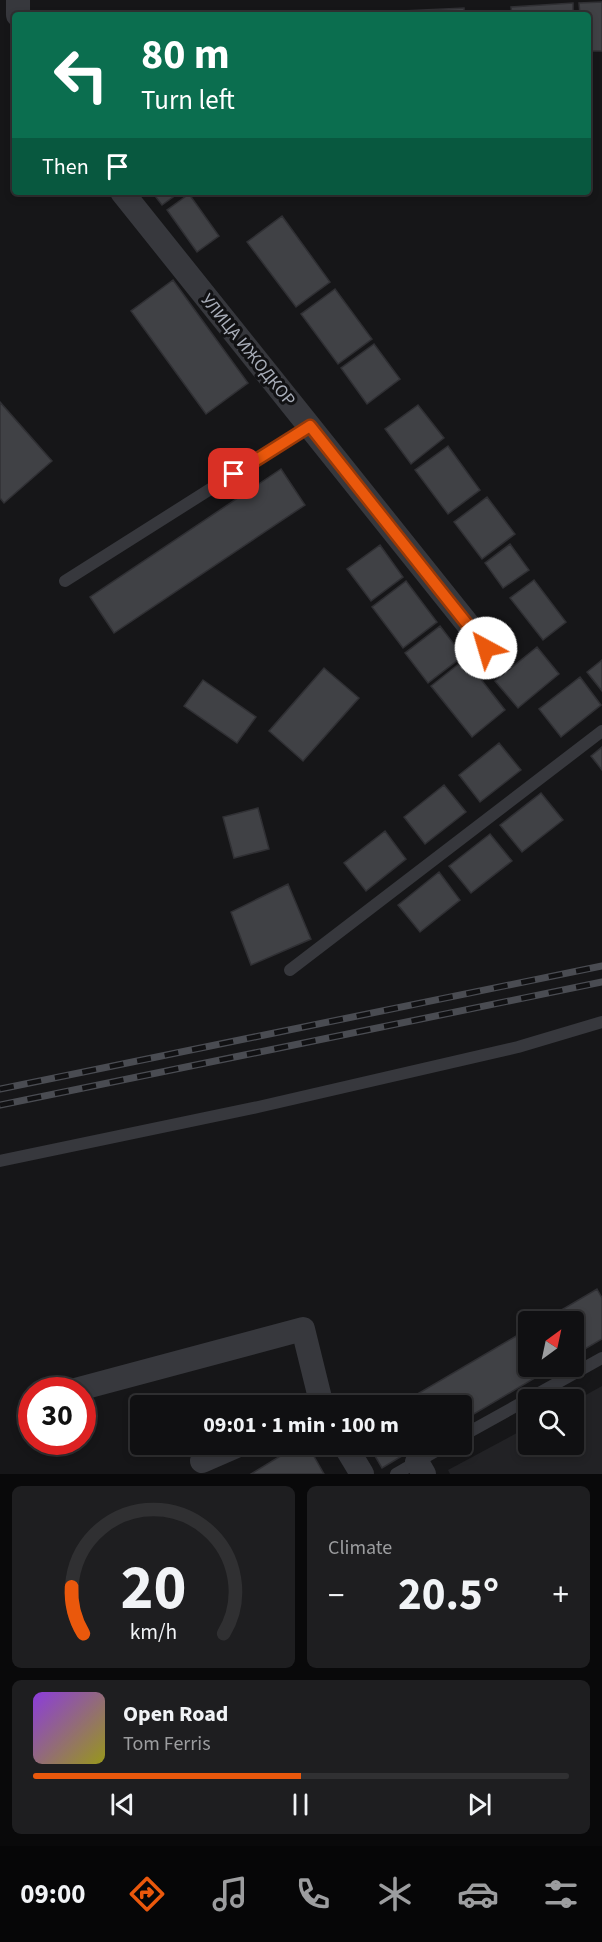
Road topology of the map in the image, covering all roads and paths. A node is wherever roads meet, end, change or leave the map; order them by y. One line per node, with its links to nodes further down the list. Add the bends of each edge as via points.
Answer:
1 (124, 195): 2 (street, УЛИЦА ИЖОДКОР)
2 (310, 426): 3 (lane); 4 (street, УЛИЦА ИЖОДКОР)
3 (65, 581)
4 (486, 648)
5 (602, 731): 6 (lane)
6 (290, 970)
7 (602, 1022): 8 (lane, via 518,1047 337,1089)
8 (0, 1161)
9 (602, 1358): 12 (lane)
10 (96, 1384): 11 (street, via 303,1329)
11 (319, 1395)
12 (472, 1430)
13 (216, 1455): 16 (street)
14 (351, 1455): 18 (street)
15 (436, 1455): 17 (lane)
16 (202, 1461)
17 (421, 1468): 19 (lane)
18 (362, 1474)
19 (396, 1474)

